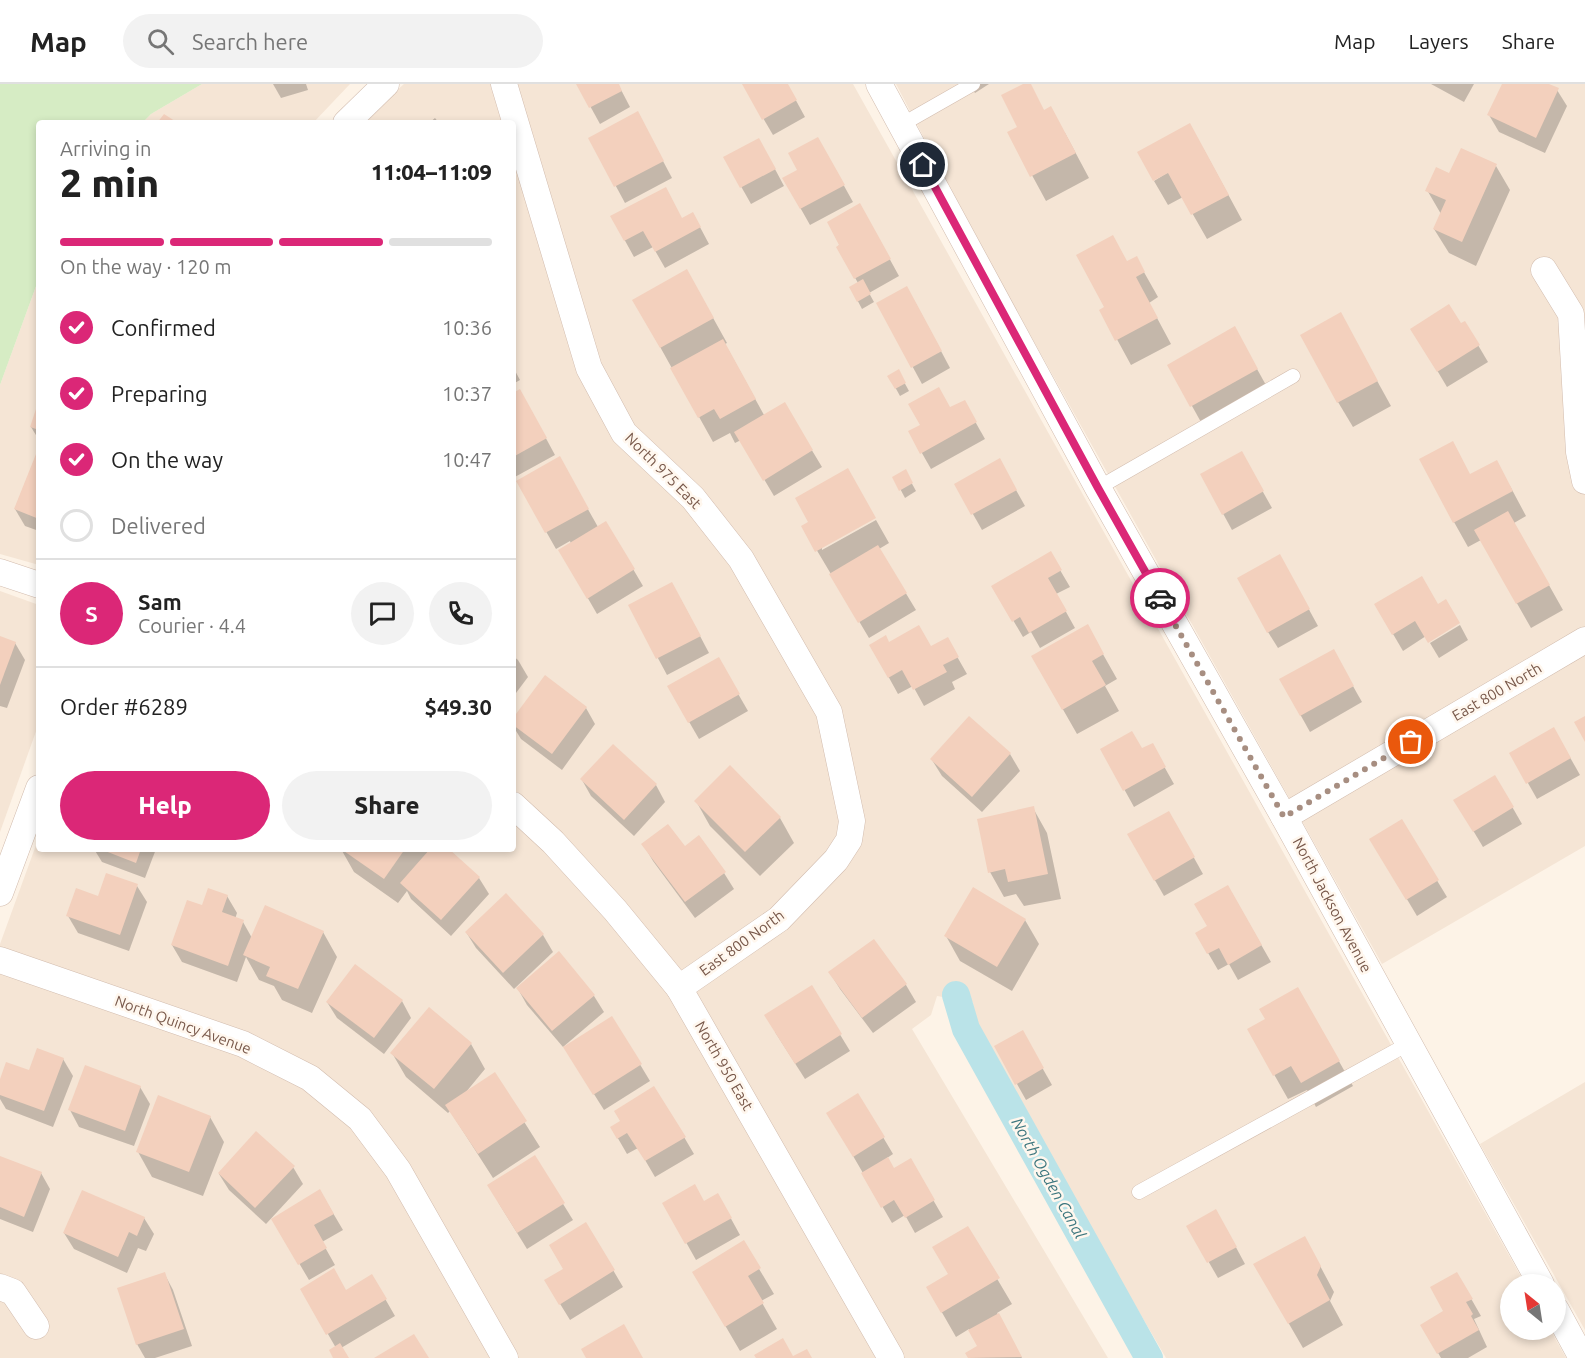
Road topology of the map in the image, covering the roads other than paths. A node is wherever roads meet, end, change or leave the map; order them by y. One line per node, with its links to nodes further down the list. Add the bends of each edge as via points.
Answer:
1 (386, 84): 5 (street)
2 (504, 84): 6 (street, North 975 East)
3 (879, 84): 8 (street, North Jackson Avenue)
4 (973, 84): 8 (lane)
5 (349, 120)
6 (515, 120)
7 (516, 124): 19 (street, North 975 East, via 590,368 624,433 693,498 741,559 829,712 852,821)
8 (901, 125): 12 (street, North Jackson Avenue)
9 (1544, 270): 11 (street, via 1571,314 1579,452)
10 (1293, 376): 12 (lane)
11 (1585, 481)
12 (1098, 488): 18 (street, North Jackson Avenue)
13 (0, 572): 14 (street)
14 (36, 584)
15 (1585, 640): 18 (street, East 800 North)
16 (36, 796): 20 (street)
17 (516, 809): 22 (street, North 950 East, via 600,893)
18 (1284, 817): 23 (street, North Jackson Avenue)
19 (849, 840): 22 (street, East 800 North, via 837,860 779,919)
20 (0, 893)
21 (0, 960): 29 (street, North Quincy Avenue, via 243,1044 310,1078 360,1119 398,1170)
22 (679, 988): 30 (street, North 950 East)
23 (1408, 1044): 24 (lane); 25 (street, North Jackson Avenue)
24 (1139, 1191)
25 (1535, 1274)
26 (0, 1287): 27 (street, via 13,1292)
27 (36, 1326)
28 (1566, 1328): 31 (street)
29 (505, 1358)
30 (891, 1358)
31 (1582, 1358)

